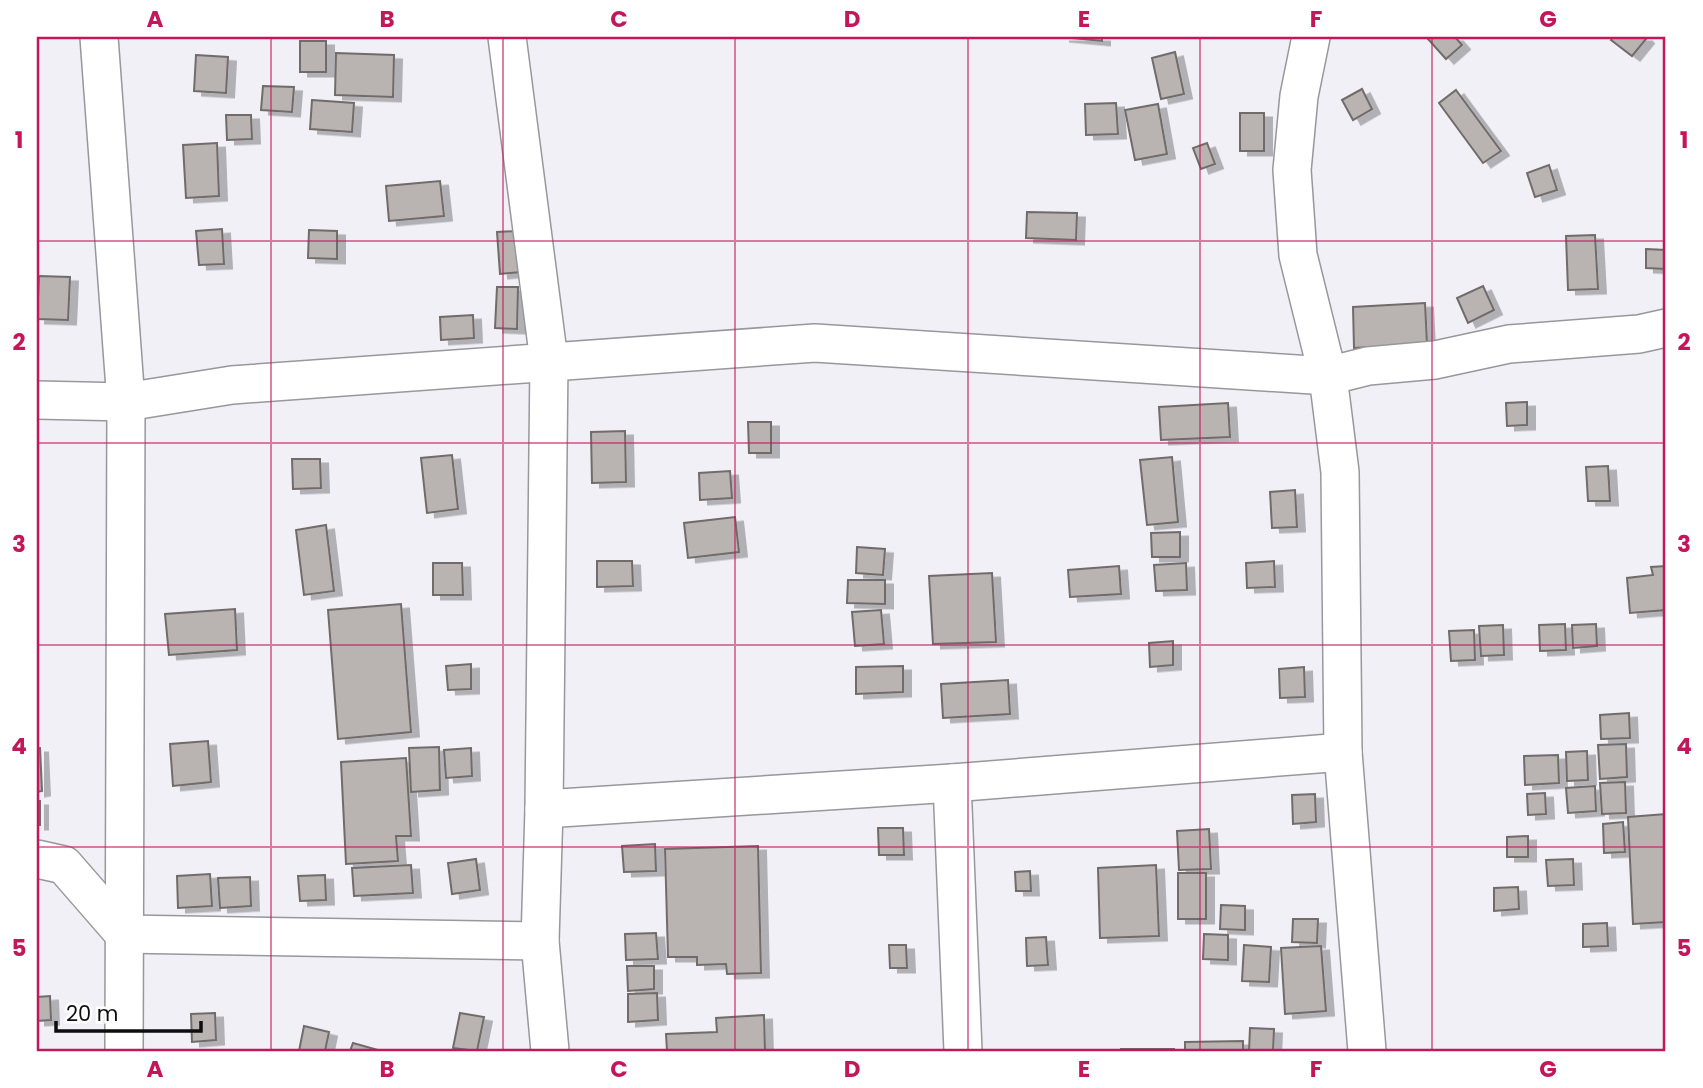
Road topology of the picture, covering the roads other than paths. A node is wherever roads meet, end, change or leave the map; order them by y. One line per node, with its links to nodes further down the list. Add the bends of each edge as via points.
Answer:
1 (99, 37): 8 (street)
2 (508, 37): 5 (street)
3 (1311, 37): 6 (street, via 1299,96 1292,170 1298,255)
4 (1666, 328): 6 (street, via 1509,344)
5 (549, 361): 6 (street, via 815,343); 8 (street, via 232,385); 11 (street)
6 (1328, 376): 9 (street, via 1340,472)
7 (37, 400): 8 (street)
8 (126, 402): 13 (street)
9 (1343, 752): 10 (street); 18 (street)
10 (952, 783): 11 (street); 17 (street)
11 (544, 809): 14 (street)
12 (37, 859): 13 (street, via 64,865)
13 (124, 934): 14 (street); 15 (street)
14 (540, 941): 16 (street)
15 (124, 1051)
16 (550, 1051)
17 (963, 1051)
18 (1367, 1051)

